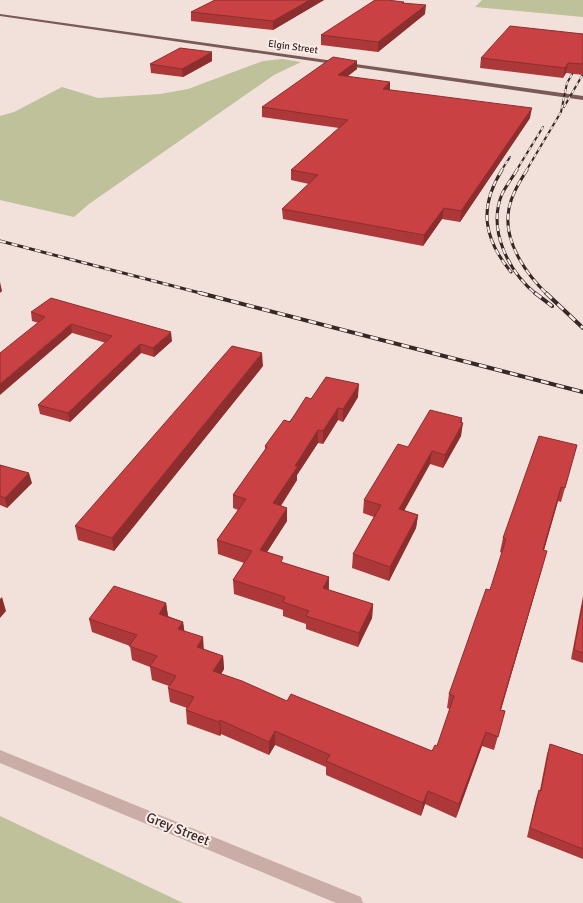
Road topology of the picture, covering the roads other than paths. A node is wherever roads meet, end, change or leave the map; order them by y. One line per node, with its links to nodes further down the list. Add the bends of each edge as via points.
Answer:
1 (0, 15): 2 (main road, Elgin Street)
2 (583, 98)
3 (0, 756): 4 (street, Grey Street)
4 (355, 903)

